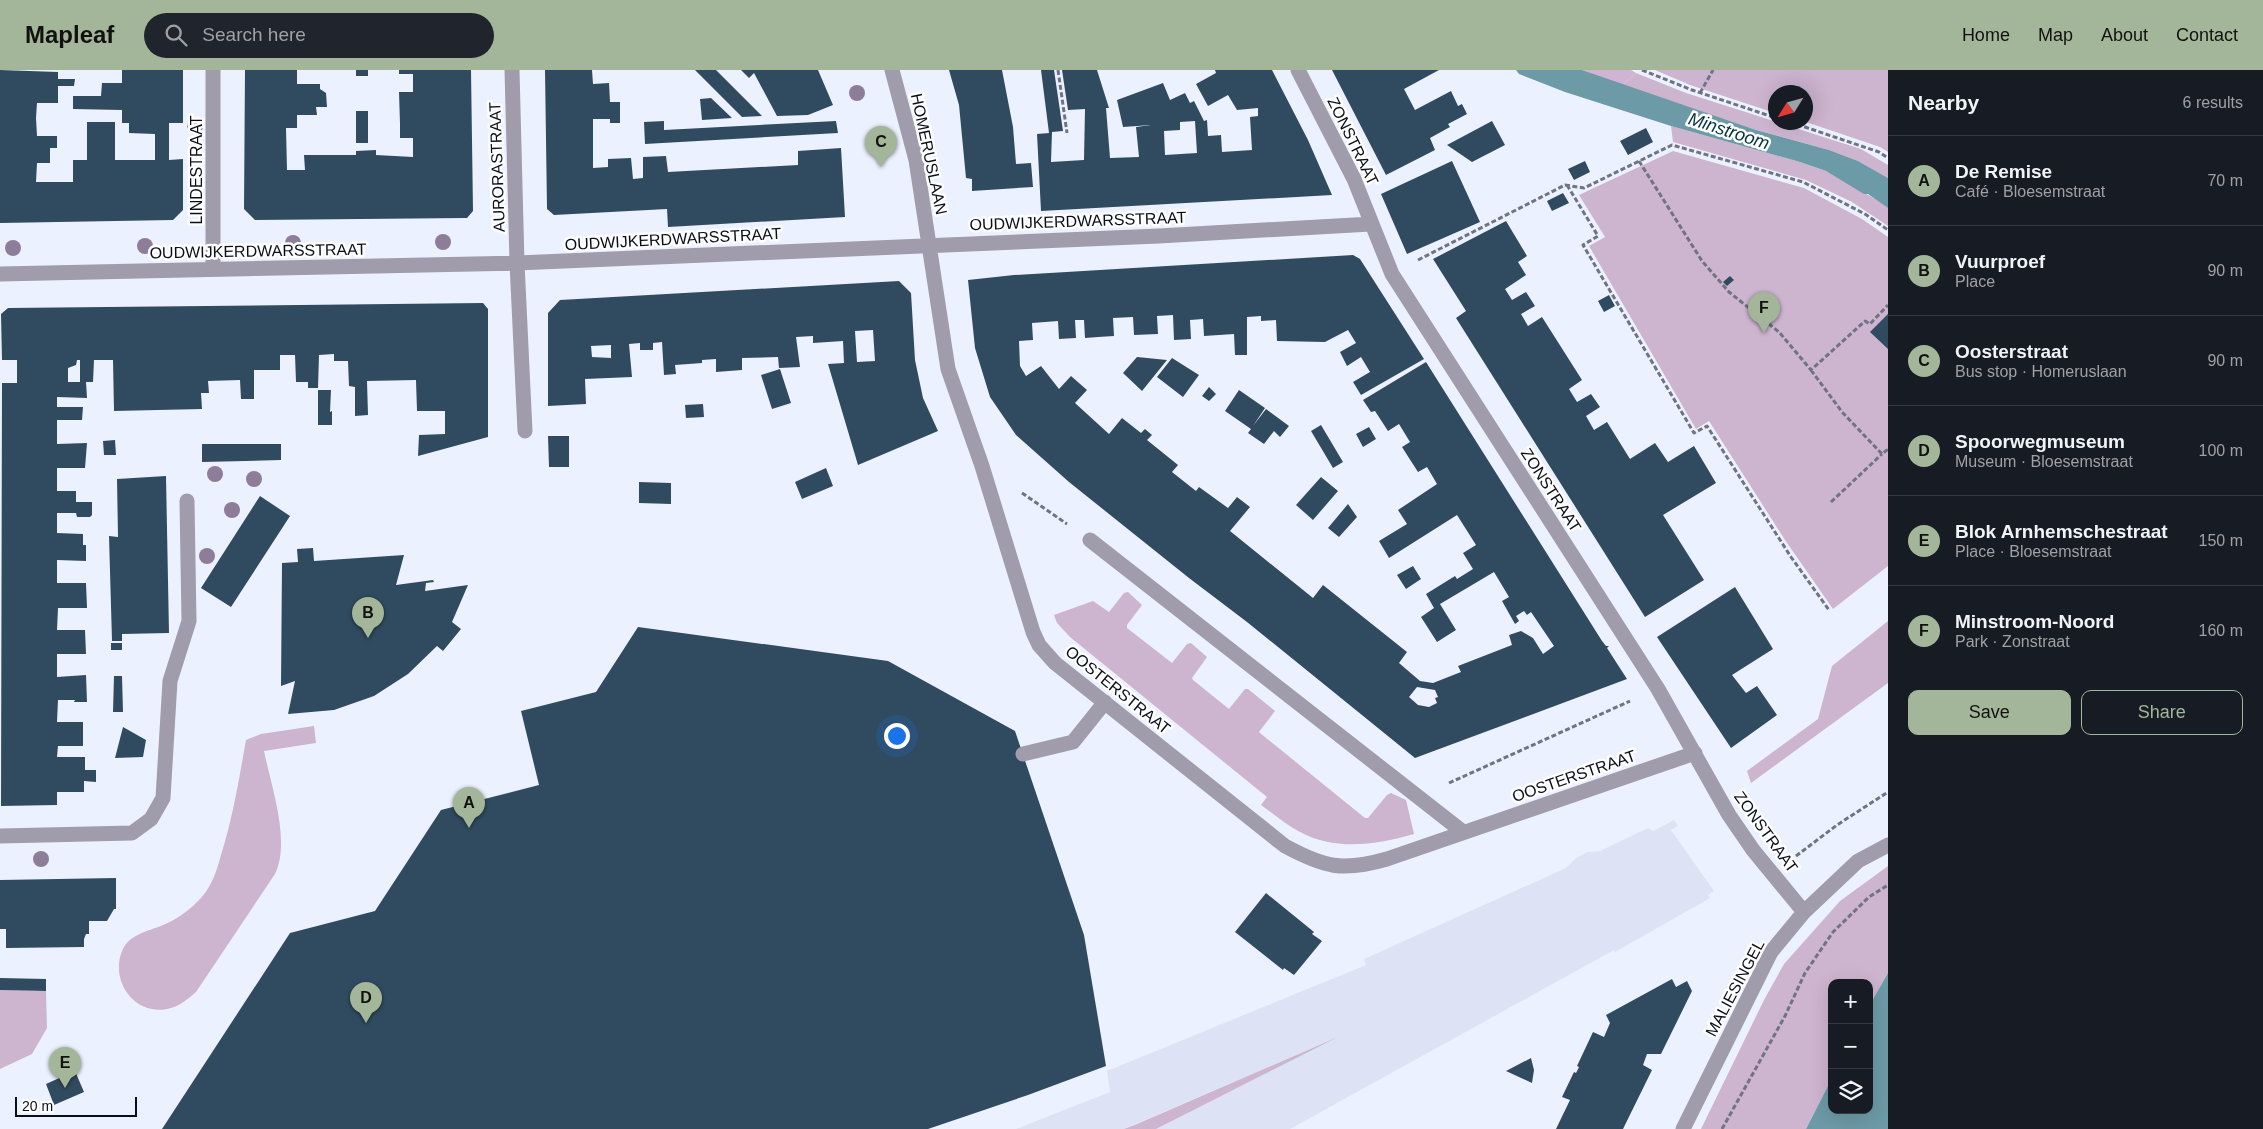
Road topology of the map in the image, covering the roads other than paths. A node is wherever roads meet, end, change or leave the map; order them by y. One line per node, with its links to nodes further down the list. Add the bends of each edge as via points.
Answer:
1 (213, 70): 8 (street, LINDESTRAAT)
2 (512, 70): 7 (street, AURORASTRAAT)
3 (892, 70): 6 (street, HOMERUSLAAN, via 916,160)
4 (1298, 70): 5 (street, ZONSTRAAT, via 1354,179)
5 (1370, 224): 6 (street, OUDWIJKERDWARSSTRAAT); 14 (street, ZONSTRAAT, via 1392,274 1658,689)
6 (929, 245): 7 (street, OUDWIJKERDWARSSTRAAT); 13 (street, OOSTERSTRAAT, via 948,368 1033,632 1039,645 1055,663)
7 (517, 263): 8 (street, OUDWIJKERDWARSSTRAAT); 10 (street)
8 (213, 269): 9 (street, OUDWIJKERDWARSSTRAAT)
9 (0, 274)
10 (525, 431)
11 (187, 501): 17 (street, via 189,620 170,680 163,798 151,818 132,833)
12 (1090, 540): 16 (street)
13 (1105, 702): 15 (street, via 1073,742); 16 (street, OOSTERSTRAAT, via 1284,846 1313,861 1340,866 1366,865)
14 (1695, 753): 16 (street, OOSTERSTRAAT); 19 (street, ZONSTRAAT, via 1729,815)
15 (1023, 754)
16 (1463, 832)
17 (0, 836)
18 (1888, 845): 19 (street, MALIESINGEL, via 1858,861)
19 (1804, 912): 20 (street, MALIESINGEL, via 1771,952)
20 (1684, 1129)

